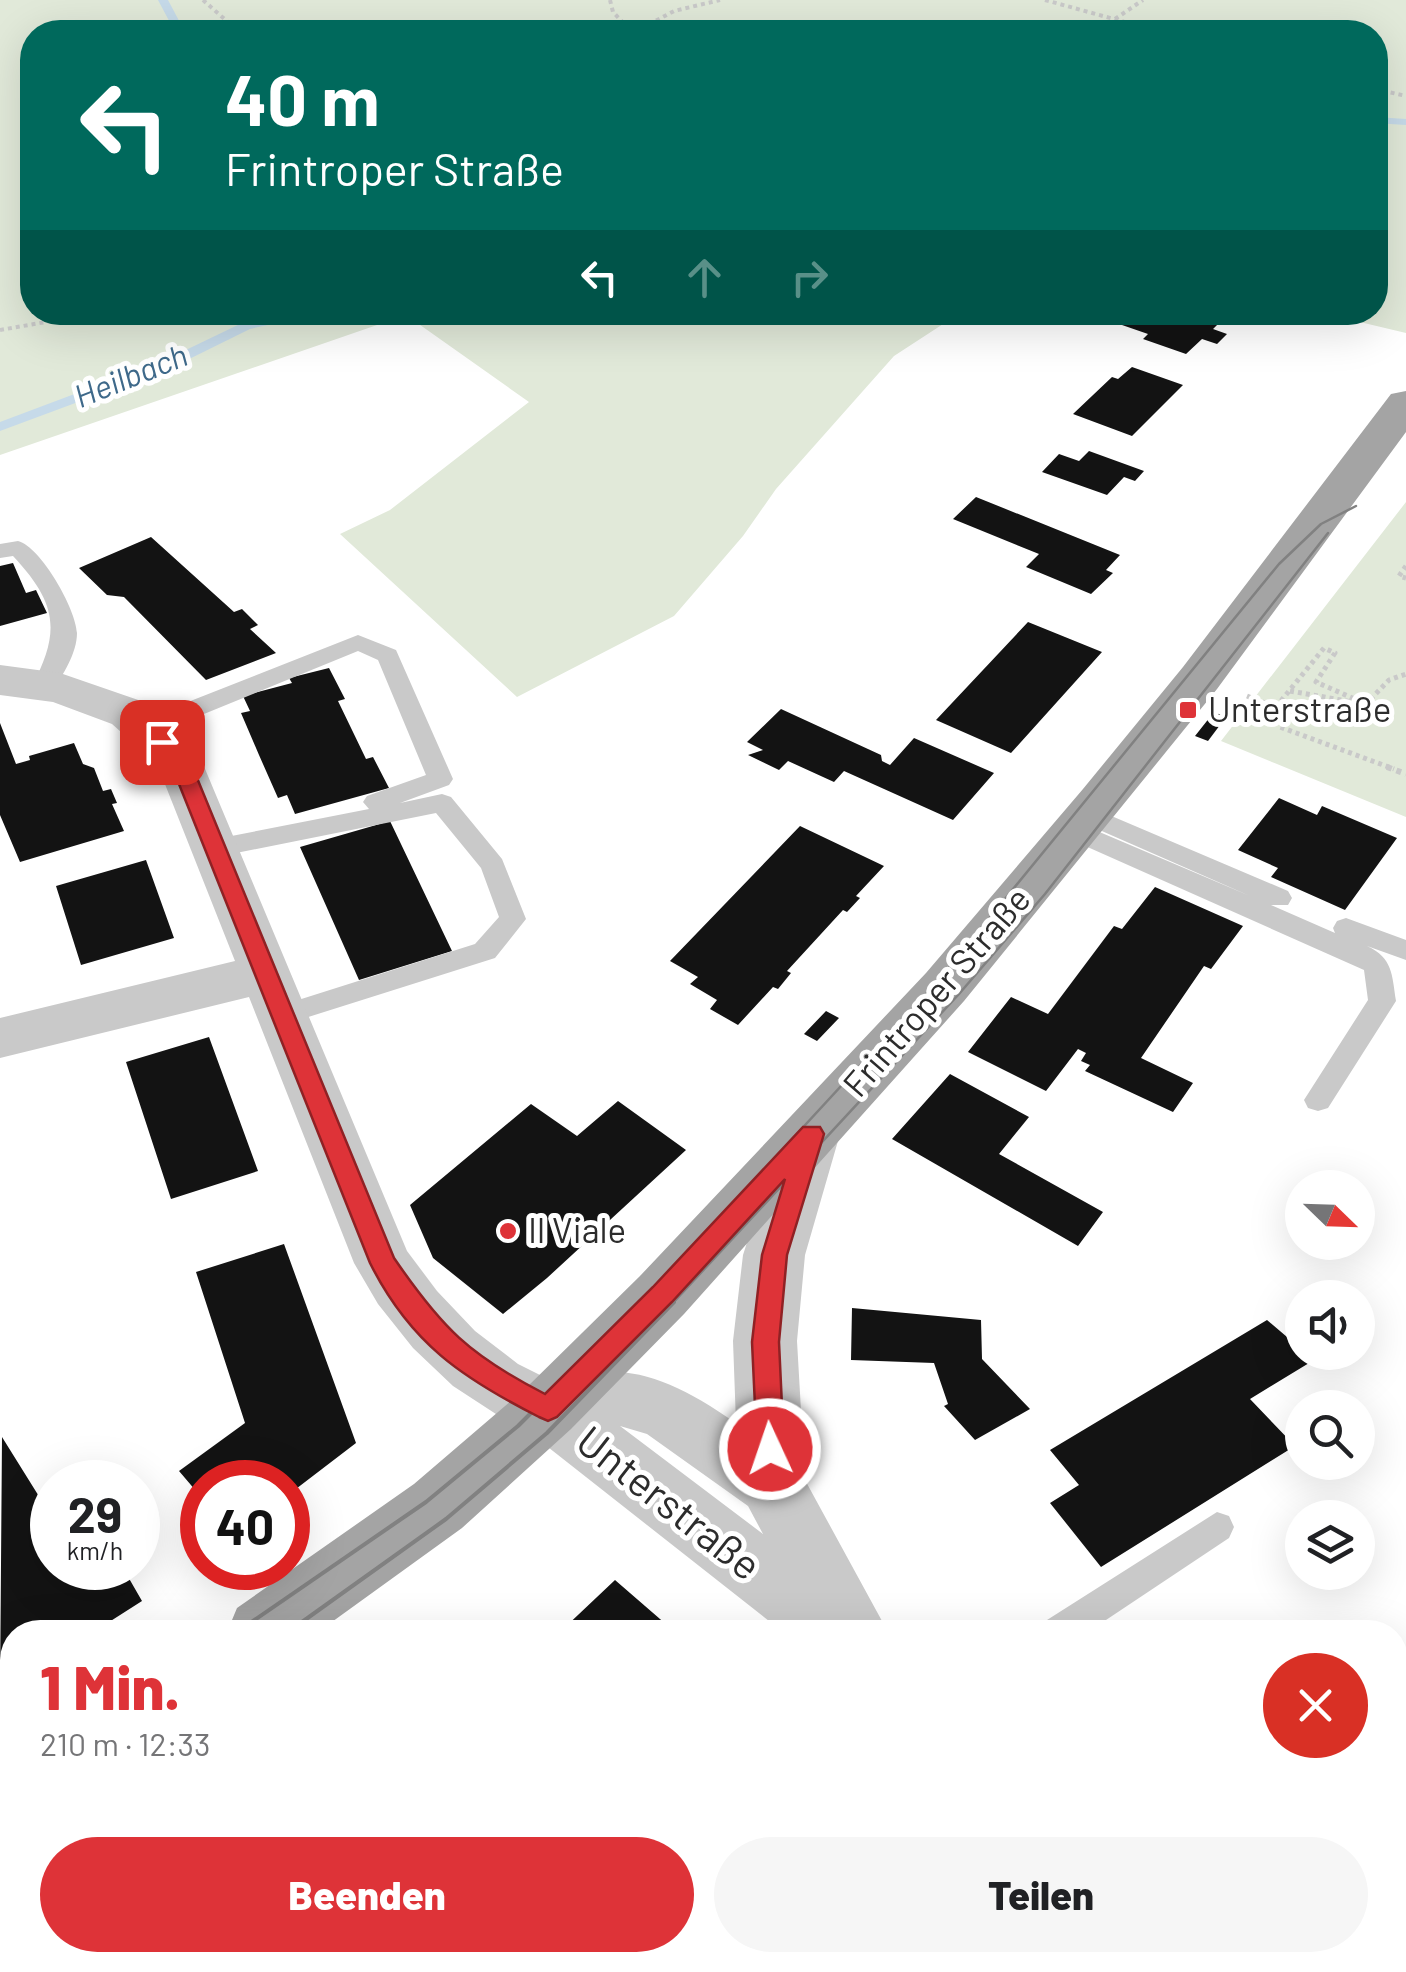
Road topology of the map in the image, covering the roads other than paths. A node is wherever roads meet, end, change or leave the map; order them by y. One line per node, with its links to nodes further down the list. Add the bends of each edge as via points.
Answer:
1 (1406, 403): 5 (main road, Frintroper Straße, via 1200,678)
2 (0, 551): 3 (lane, via 18,548 28,555 66,632)
3 (22, 683): 4 (street, via 128,713)
4 (146, 728): 6 (lane, via 358,642 388,655 440,779); 7 (street, via 178,756)
5 (1081, 823): 8 (lane); 11 (lane, via 1377,966 1382,1000); 12 (main road, Frintroper Straße)
6 (279, 836): 7 (lane); 9 (lane, via 442,803 493,865 513,919 485,950)
7 (216, 848): 9 (street)
8 (1406, 950)
9 (275, 994): 10 (street); 13 (street, via 383,1263 448,1348)
10 (0, 1038)
11 (1318, 1100)
12 (812, 1134): 13 (main road, Frintroper Straße); 14 (street, via 774,1255 766,1342)
13 (548, 1409): 14 (street, Unterstraße, via 622,1397 668,1412); 16 (main road, Frintroper Straße, via 438,1506); 17 (street, Unterstraße)
14 (772, 1485): 18 (street, Unterstraße)
15 (1217, 1527): 19 (lane)
16 (279, 1620)
17 (821, 1620)
18 (846, 1620)
19 (1077, 1620)

